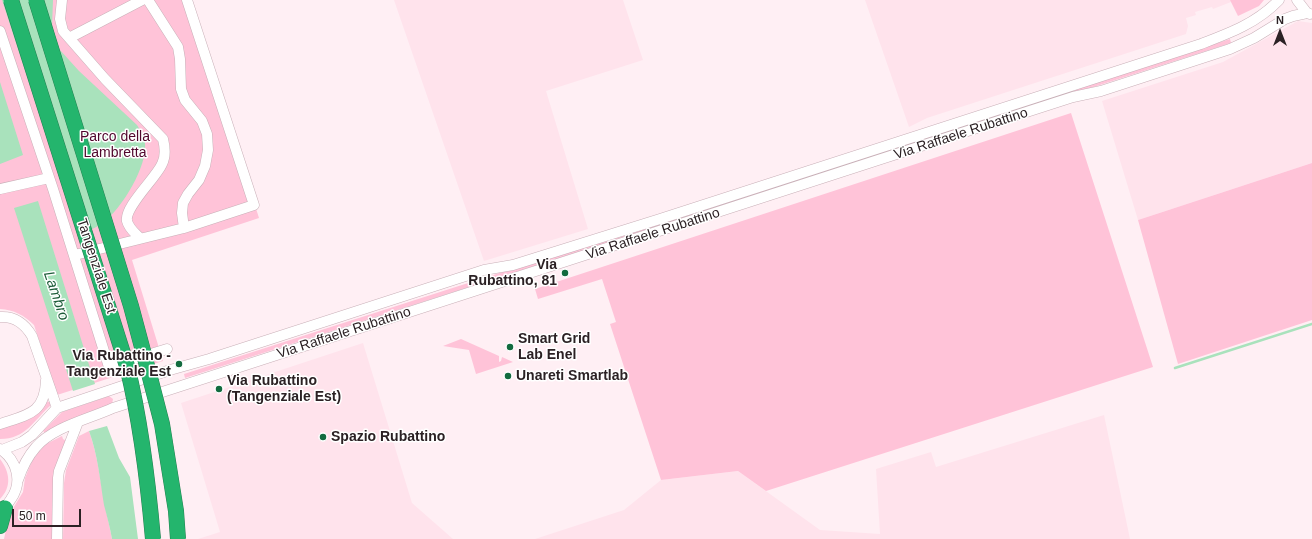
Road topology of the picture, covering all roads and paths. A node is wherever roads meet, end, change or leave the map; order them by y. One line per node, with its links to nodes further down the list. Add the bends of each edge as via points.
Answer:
1 (11, 0): 28 (highway, Tangenziale Est, bridge, via 127,366 134,393 148,484)
2 (36, 0): 29 (highway, Tangenziale Est, bridge, via 146,362 167,450)
3 (62, 0): 11 (street, via 60,20 63,31)
4 (142, 0): 11 (street)
5 (148, 0): 14 (street, via 178,47 181,89 185,100 202,121 207,134 205,166 183,204)
6 (187, 0): 14 (street, via 254,204)
7 (1279, 0): 20 (street, Via Raffaele Rubattino, via 1245,26 1201,44 660,219 514,265 484,270)
8 (1297, 0): 9 (street, Via Raffaele Rubattino)
9 (1309, 14): 21 (street, Via Raffaele Rubattino, via 1293,16 1254,38 1209,56 1101,91 1073,97 165,391)
10 (0, 30): 12 (street)
11 (69, 38): 15 (street, via 163,139 165,151 162,164 130,208 126,220 129,228)
12 (49, 178): 13 (street); 16 (street)
13 (0, 189)
14 (184, 228): 15 (street)
15 (140, 238): 16 (street)
16 (74, 255): 18 (street, via 109,367)
17 (0, 317): 19 (street, via 13,318 27,327)
18 (167, 349)
19 (46, 376): 20 (street); 22 (street, via 45,394 39,407 24,416)
20 (57, 408): 23 (street, Via Raffaele Rubattino, via 32,435 22,442)
21 (78, 422): 24 (street, Via Raffaele Rubattino, via 42,441 30,456); 27 (street, via 58,478)
22 (0, 424)
23 (1, 449): 24 (street, Via Raffaele Rubattino, via 13,463)
24 (18, 480): 25 (street, Via Raffaele Rubattino, via 14,494)
25 (2, 509): 26 (highway)
26 (0, 526)
27 (58, 539)
28 (153, 539)
29 (178, 539)

